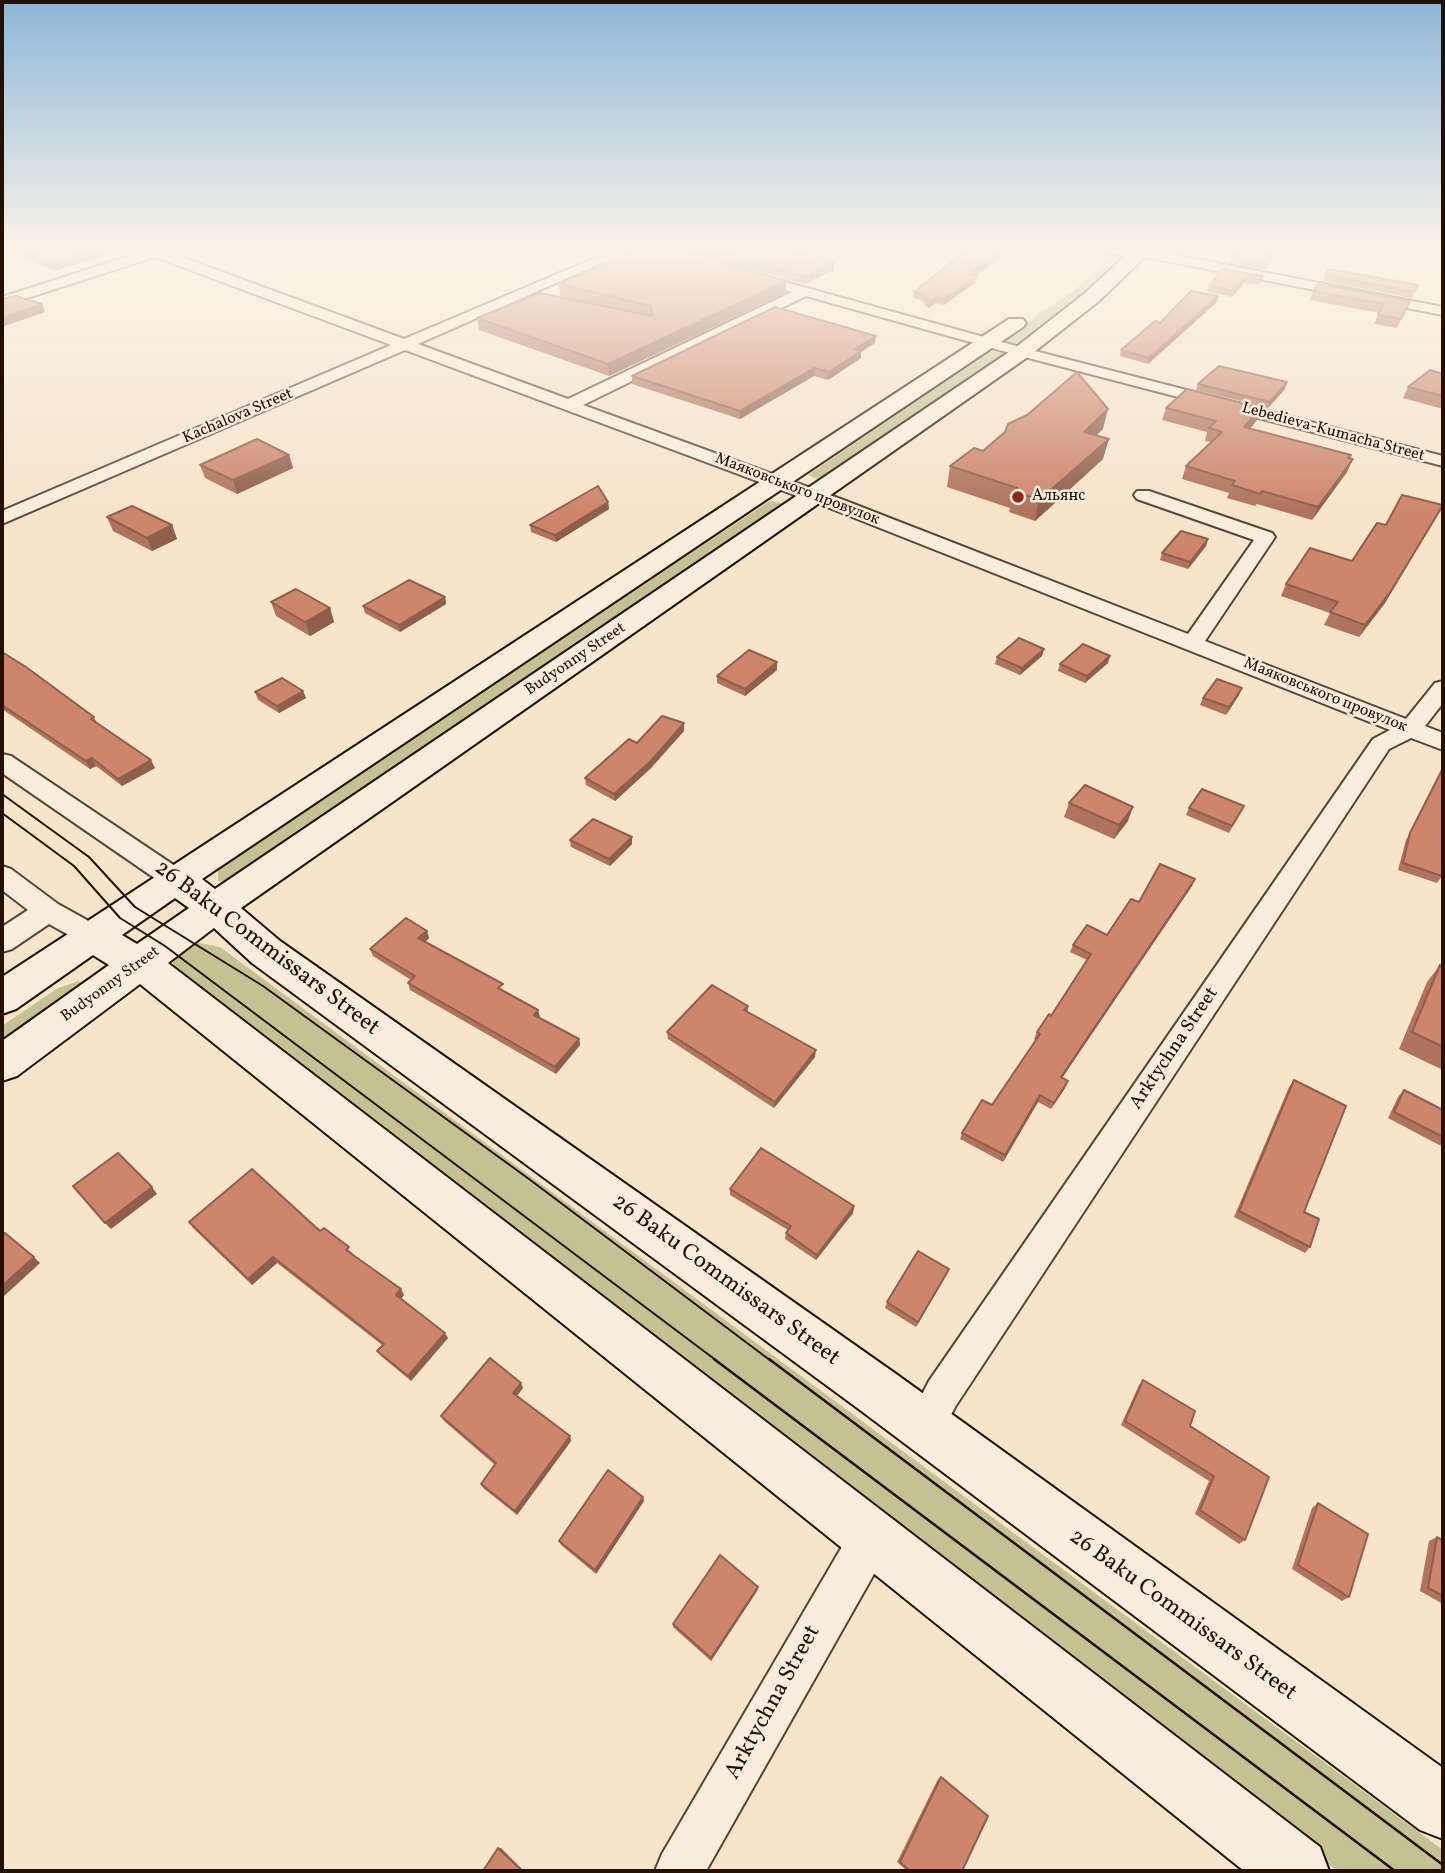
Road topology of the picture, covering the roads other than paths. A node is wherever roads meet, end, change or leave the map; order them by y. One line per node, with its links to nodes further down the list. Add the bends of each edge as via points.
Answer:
1 (384, 336): 8 (street, Маяковського провулок)
2 (427, 336): 8 (street, Kachalova Street)
3 (712, 336): 10 (street)
4 (967, 336): 7 (street, Lebedieva-Kumacha Street)
5 (996, 336): 7 (main road, Budyonny Street)
6 (1042, 336): 9 (main road, Budyonny Street)
7 (988, 342): 9 (street, Lebedieva-Kumacha Street); 12 (main road, Budyonny Street)
8 (407, 345): 10 (street, Маяковського провулок); 15 (street, Kachalova Street)
9 (1022, 352): 11 (street, Lebedieva-Kumacha Street); 14 (main road, Budyonny Street)
10 (569, 405): 12 (street, Маяковського провулок)
11 (1443, 461)
12 (779, 482): 14 (street, Маяковського провулок); 22 (main road, Budyonny Street)
13 (1143, 495): 16 (street, via 1265,537)
14 (816, 496): 16 (street, Маяковського провулок); 23 (main road, Budyonny Street)
15 (2, 518)
16 (1193, 643): 18 (street, Маяковського провулок)
17 (1443, 688): 18 (street, Arktychna Street)
18 (1409, 730): 19 (street, Маяковського провулок); 30 (street, Arktychna Street, via 1381,744)
19 (1443, 742)
20 (2, 762): 22 (street, 26 Baku Commissars Street)
21 (2, 876): 24 (street)
22 (175, 879): 23 (main road, 26 Baku Commissars Street); 25 (main road, Budyonny Street)
23 (216, 908): 27 (main road, Budyonny Street); 30 (main road, 26 Baku Commissars Street, via 266,952)
24 (48, 911): 25 (street); 26 (street)
25 (93, 936): 27 (main road); 28 (main road, Budyonny Street)
26 (2, 942)
27 (139, 965): 29 (main road, Budyonny Street); 31 (main road, via 166,981)
28 (2, 998)
29 (2, 1064)
30 (924, 1427): 32 (main road, 26 Baku Commissars Street)
31 (872, 1536): 33 (street, Arktychna Street); 34 (main road)
32 (1443, 1807)
33 (679, 1871)
34 (1296, 1871)

